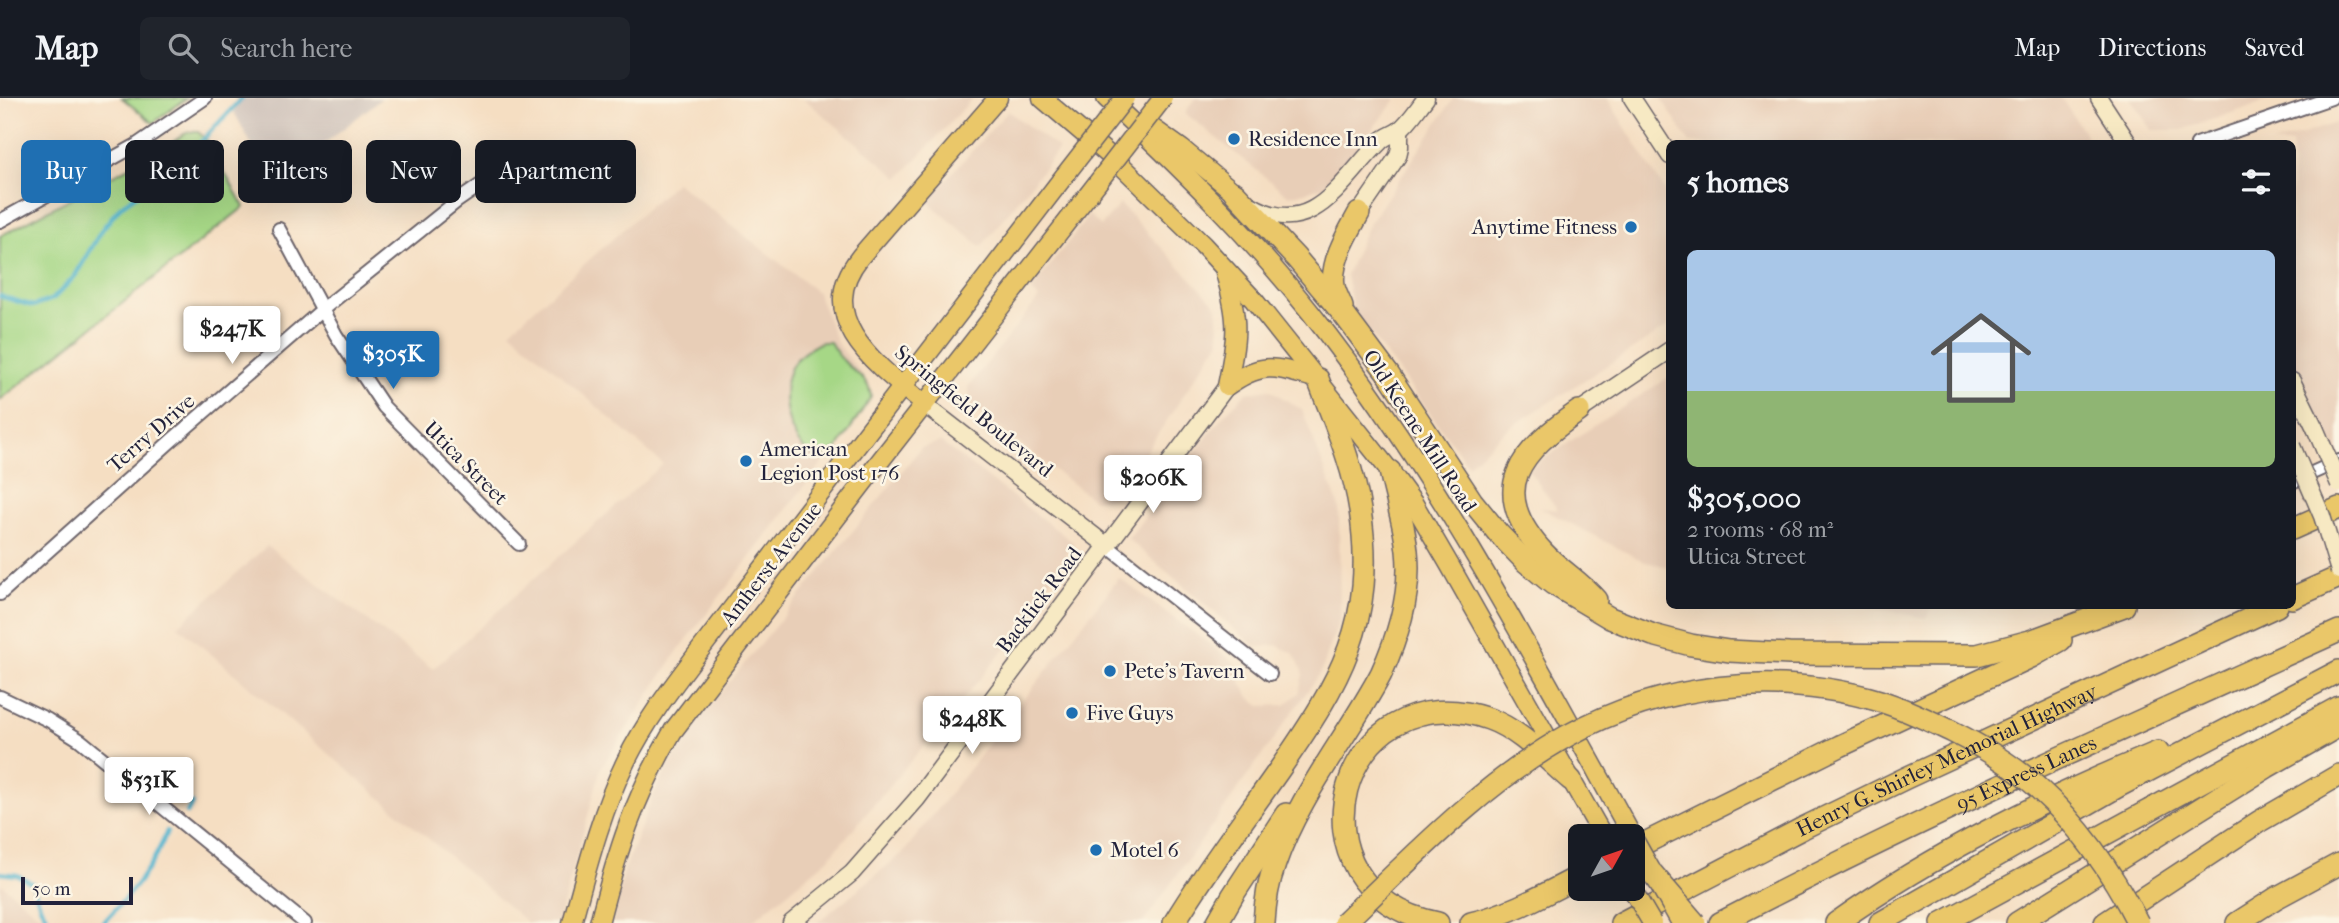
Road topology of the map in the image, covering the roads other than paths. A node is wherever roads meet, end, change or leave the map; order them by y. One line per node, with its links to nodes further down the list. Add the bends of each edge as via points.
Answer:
1 (205, 98): 19 (street, via 135,146)
2 (998, 98): 26 (main road, Springfield Boulevard, via 846,278 842,298 849,326 859,344)
3 (1042, 98): 21 (main road, via 1142,185)
4 (1106, 98): 59 (main road, Old Keene Mill Road, via 1266,260 1349,362 1447,510)
5 (1112, 98): 17 (main road)
6 (1125, 98): 26 (main road, Amherst Avenue, bridge)
7 (1163, 98): 29 (main road, Amherst Avenue, bridge)
8 (1426, 98): 12 (main road)
9 (1632, 98): 15 (main road)
10 (2099, 98): 13 (main road)
11 (2331, 98): 14 (street)
12 (1399, 130): 17 (main road, via 1382,139 1334,195 1310,212 1279,216 1263,212); 18 (main road, via 1398,156)
13 (2126, 140)
14 (2209, 140)
15 (1666, 150)
16 (475, 189): 22 (street, Terry Drive)
17 (1235, 194): 23 (highway)
18 (1359, 213): 23 (highway, via 1335,269 1334,286)
19 (0, 221)
20 (279, 229): 22 (street, Utica Street)
21 (1223, 266): 25 (main road); 27 (main road, via 1237,318)
22 (323, 309): 38 (street, Utica Street, via 384,407); 42 (street, Terry Drive)
23 (1345, 316): 47 (highway, via 1498,533 1553,584)
24 (1666, 353): 30 (main road)
25 (1318, 379): 27 (main road, via 1269,368 1245,373); 33 (main road); 70 (highway, via 1355,483 1363,536 1363,590 1351,643 1327,698)
26 (902, 386): 29 (main road, Springfield Boulevard); 67 (main road, Amherst Avenue, via 651,717 603,817)
27 (1227, 386): 39 (main road, Backlick Road)
28 (2296, 388): 35 (main road, bridge)
29 (924, 404): 39 (main road, Springfield Boulevard); 68 (main road, Amherst Avenue, via 673,731 630,818)
30 (1579, 411): 47 (highway, via 1533,447 1515,478 1513,494 1519,515 1544,553 1590,592)
31 (2296, 455): 40 (main road, bridge)
32 (2339, 461): 34 (street)
33 (1390, 471): 54 (highway, via 1404,533 1406,593 1390,654); 57 (main road, via 1449,564)
34 (2296, 480)
35 (2339, 484)
36 (2339, 508): 37 (highway)
37 (2296, 527)
38 (519, 544)
39 (1106, 545): 50 (street, Springfield Boulevard); 69 (main road, Backlick Road, via 918,799 852,873)
40 (2339, 571)
41 (2339, 577): 43 (highway)
42 (0, 594)
43 (2296, 596)
44 (2116, 609): 47 (highway, via 1977,655 1729,652 1653,635)
45 (2117, 609): 60 (highway, via 2031,657)
46 (2271, 609): 76 (highway, Henry G. Shirley Memorial Highway, via 1895,783)
47 (1610, 618)
48 (2339, 631): 80 (highway, 95 Express Lanes, via 2090,743)
49 (2339, 671): 52 (highway)
50 (1270, 674)
51 (0, 697): 66 (street, via 80,740)
52 (2289, 697): 81 (highway, via 2025,811 1935,858); 82 (highway, via 2051,824)
53 (2339, 707): 83 (highway)
54 (1355, 719): 71 (highway, via 1267,841); 72 (highway, via 1287,835 1268,887)
55 (2339, 726): 84 (highway)
56 (2339, 775): 85 (highway)
57 (1571, 780): 58 (main road); 74 (highway, via 1511,730 1466,713 1423,712 1380,736 1348,783 1344,839 1359,873 1387,903)
58 (1596, 824)
59 (1625, 824)
60 (1645, 843)
61 (1645, 860): 63 (main road, Old Keene Mill Road, bridge)
62 (2339, 864): 87 (highway)
63 (1652, 873): 78 (main road, Old Keene Mill Road, bridge); 79 (highway, bridge)
64 (1568, 882): 75 (highway)
65 (1639, 901): 77 (main road, bridge)
66 (305, 923)
67 (572, 923)
68 (599, 923)
69 (791, 923)
70 (1172, 923)
71 (1217, 923)
72 (1264, 923)
73 (1344, 923): 86 (highway, bridge, via 1483,794 1569,735 1635,705 1674,695 1712,688 1784,685 1883,702 1934,723 2009,765 2079,831 2111,874)
74 (1438, 923)
75 (1471, 923)
76 (1620, 923)
77 (1652, 923)
78 (1681, 923)
79 (1695, 923)
80 (1720, 923)
81 (1836, 923)
82 (1880, 923)
83 (1942, 923)
84 (2017, 923)
85 (2105, 923)
86 (2138, 923)
87 (2237, 923)

